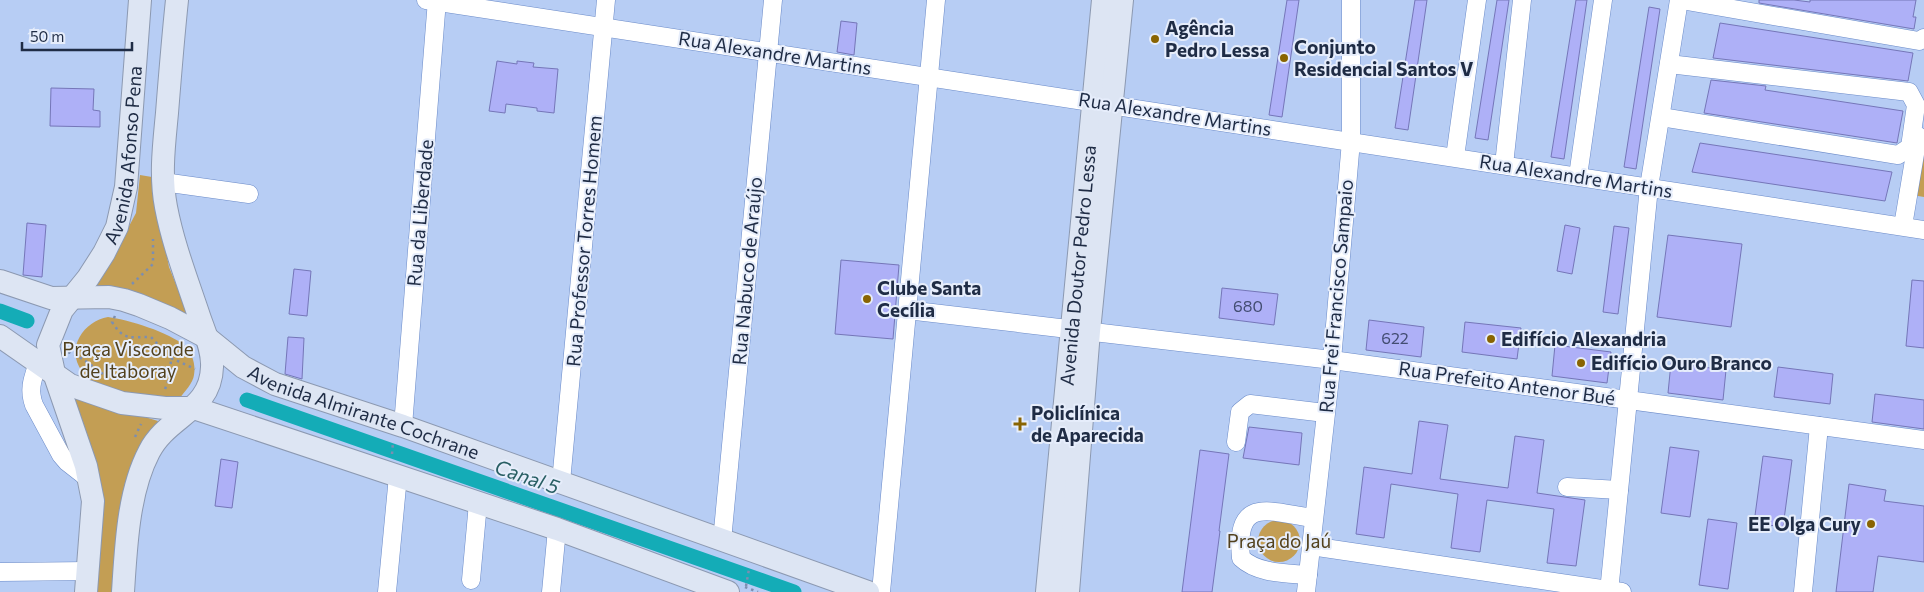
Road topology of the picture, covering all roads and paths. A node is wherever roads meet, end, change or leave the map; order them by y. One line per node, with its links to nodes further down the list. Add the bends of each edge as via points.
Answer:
1 (140, 0): 33 (main road, Avenida Afonso Pena, via 126,187 116,227 94,269)
2 (176, 0): 26 (main road)
3 (433, 0): 14 (street, Rua Alexandre Martins); 47 (street, Rua da Liberdade)
4 (606, 0): 14 (street, Rua Professor Torres Homem)
5 (773, 0): 16 (street, Rua Nabuco de Araújo)
6 (936, 0): 18 (street)
7 (1103, 0): 20 (main road, Avenida Doutor Pedro Lessa)
8 (1122, 0): 20 (main road, Avenida Doutor Pedro Lessa)
9 (1351, 0): 22 (street, Rua Frei Francisco Sampaio)
10 (1477, 0): 23 (street)
11 (1522, 0): 24 (street)
12 (1604, 0): 25 (street)
13 (1680, 0): 15 (street, via 1918,41); 17 (street)
14 (604, 27): 16 (street, Rua Alexandre Martins); 52 (street, Rua Professor Torres Homem)
15 (1924, 38)
16 (768, 52): 18 (street, Rua Alexandre Martins); 58 (street, Rua Nabuco de Araújo)
17 (1669, 64): 21 (street); 21 (street, via 1909,92 1916,105 1910,147 1898,155)
18 (929, 76): 20 (street, Rua Alexandre Martins); 35 (street)
19 (1924, 96): 29 (street)
20 (1103, 103): 22 (street, Rua Alexandre Martins); 36 (main road, Avenida Doutor Pedro Lessa)
21 (1661, 117): 27 (street)
22 (1351, 141): 23 (street, Rua Alexandre Martins); 40 (street, Rua Frei Francisco Sampaio)
23 (1455, 157): 24 (street, Rua Alexandre Martins)
24 (1504, 165): 25 (street, Rua Alexandre Martins)
25 (1578, 176): 27 (street, Rua Alexandre Martins)
26 (162, 182): 28 (street); 38 (main road, via 174,242)
27 (1649, 187): 29 (street, Rua Alexandre Martins); 42 (street)
28 (249, 194)
29 (1903, 226): 30 (street, Rua Alexandre Martins)
30 (1924, 230)
31 (153, 264): 34 (path, via 133,283)
32 (0, 281): 33 (main road, via 51,298)
33 (72, 298): 34 (main road, Avenida Almirante Cochrane); 39 (main road, Avenida Afonso Pena, via 62,310)
34 (124, 300): 38 (main road, Avenida Almirante Cochrane, via 170,318); 43 (path, via 112,322 119,333 129,337 151,337 171,358 170,377 163,397)
35 (907, 310): 36 (street, Rua Prefeito Antenor Bué); 72 (street)
36 (1080, 330): 40 (street, Rua Prefeito Antenor Bué); 73 (main road, Avenida Doutor Pedro Lessa); 74 (main road, Avenida Doutor Pedro Lessa)
37 (0, 336): 39 (main road)
38 (206, 337): 44 (main road, via 211,376 205,395); 47 (main road, Avenida Almirante Cochrane, via 243,367 275,384)
39 (47, 360): 41 (path, via 79,355); 43 (main road, via 70,385 122,403); 63 (main road, via 90,480 93,501)
40 (1332, 360): 42 (street, Rua Prefeito Antenor Bué); 45 (street, Rua Frei Francisco Sampaio)
41 (112, 380)
42 (1628, 400): 46 (street, Rua Prefeito Antenor Bué); 54 (street)
43 (154, 408): 44 (main road); 48 (path)
44 (194, 408): 51 (main road); 67 (main road, via 156,440 143,466 129,526)
45 (1326, 413): 50 (street, via 1250,404 1240,412); 56 (street, Rua Frei Francisco Sampaio)
46 (1819, 426): 49 (street, Rua Prefeito Antenor Bué); 75 (street)
47 (398, 431): 51 (path); 52 (main road, Avenida Almirante Cochrane)
48 (134, 440)
49 (1924, 440)
50 (1236, 442)
51 (395, 469): 55 (main road); 68 (street)
52 (561, 482): 58 (main road, Avenida Almirante Cochrane)
53 (1567, 487): 54 (street)
54 (1619, 490): 66 (street)
55 (478, 503): 57 (main road); 62 (street)
56 (1314, 518): 59 (street, Rua Frei Francisco Sampaio); 64 (street, via 1256,512 1246,517 1241,529 1241,558 1249,565)
57 (557, 529): 65 (main road); 69 (street)
58 (722, 541): 71 (main road, Avenida Almirante Cochrane)
59 (1311, 546): 64 (street, Rua Frei Francisco Sampaio); 66 (street)
60 (750, 564): 65 (path)
61 (0, 572): 63 (street)
62 (471, 580)
63 (87, 582)
64 (1307, 584)
65 (730, 590): 70 (path)
66 (1613, 591)
67 (123, 592)
68 (387, 592)
69 (551, 592)
70 (758, 592)
71 (868, 592)
72 (882, 592)
73 (1047, 592)
74 (1068, 592)
75 (1803, 592)

